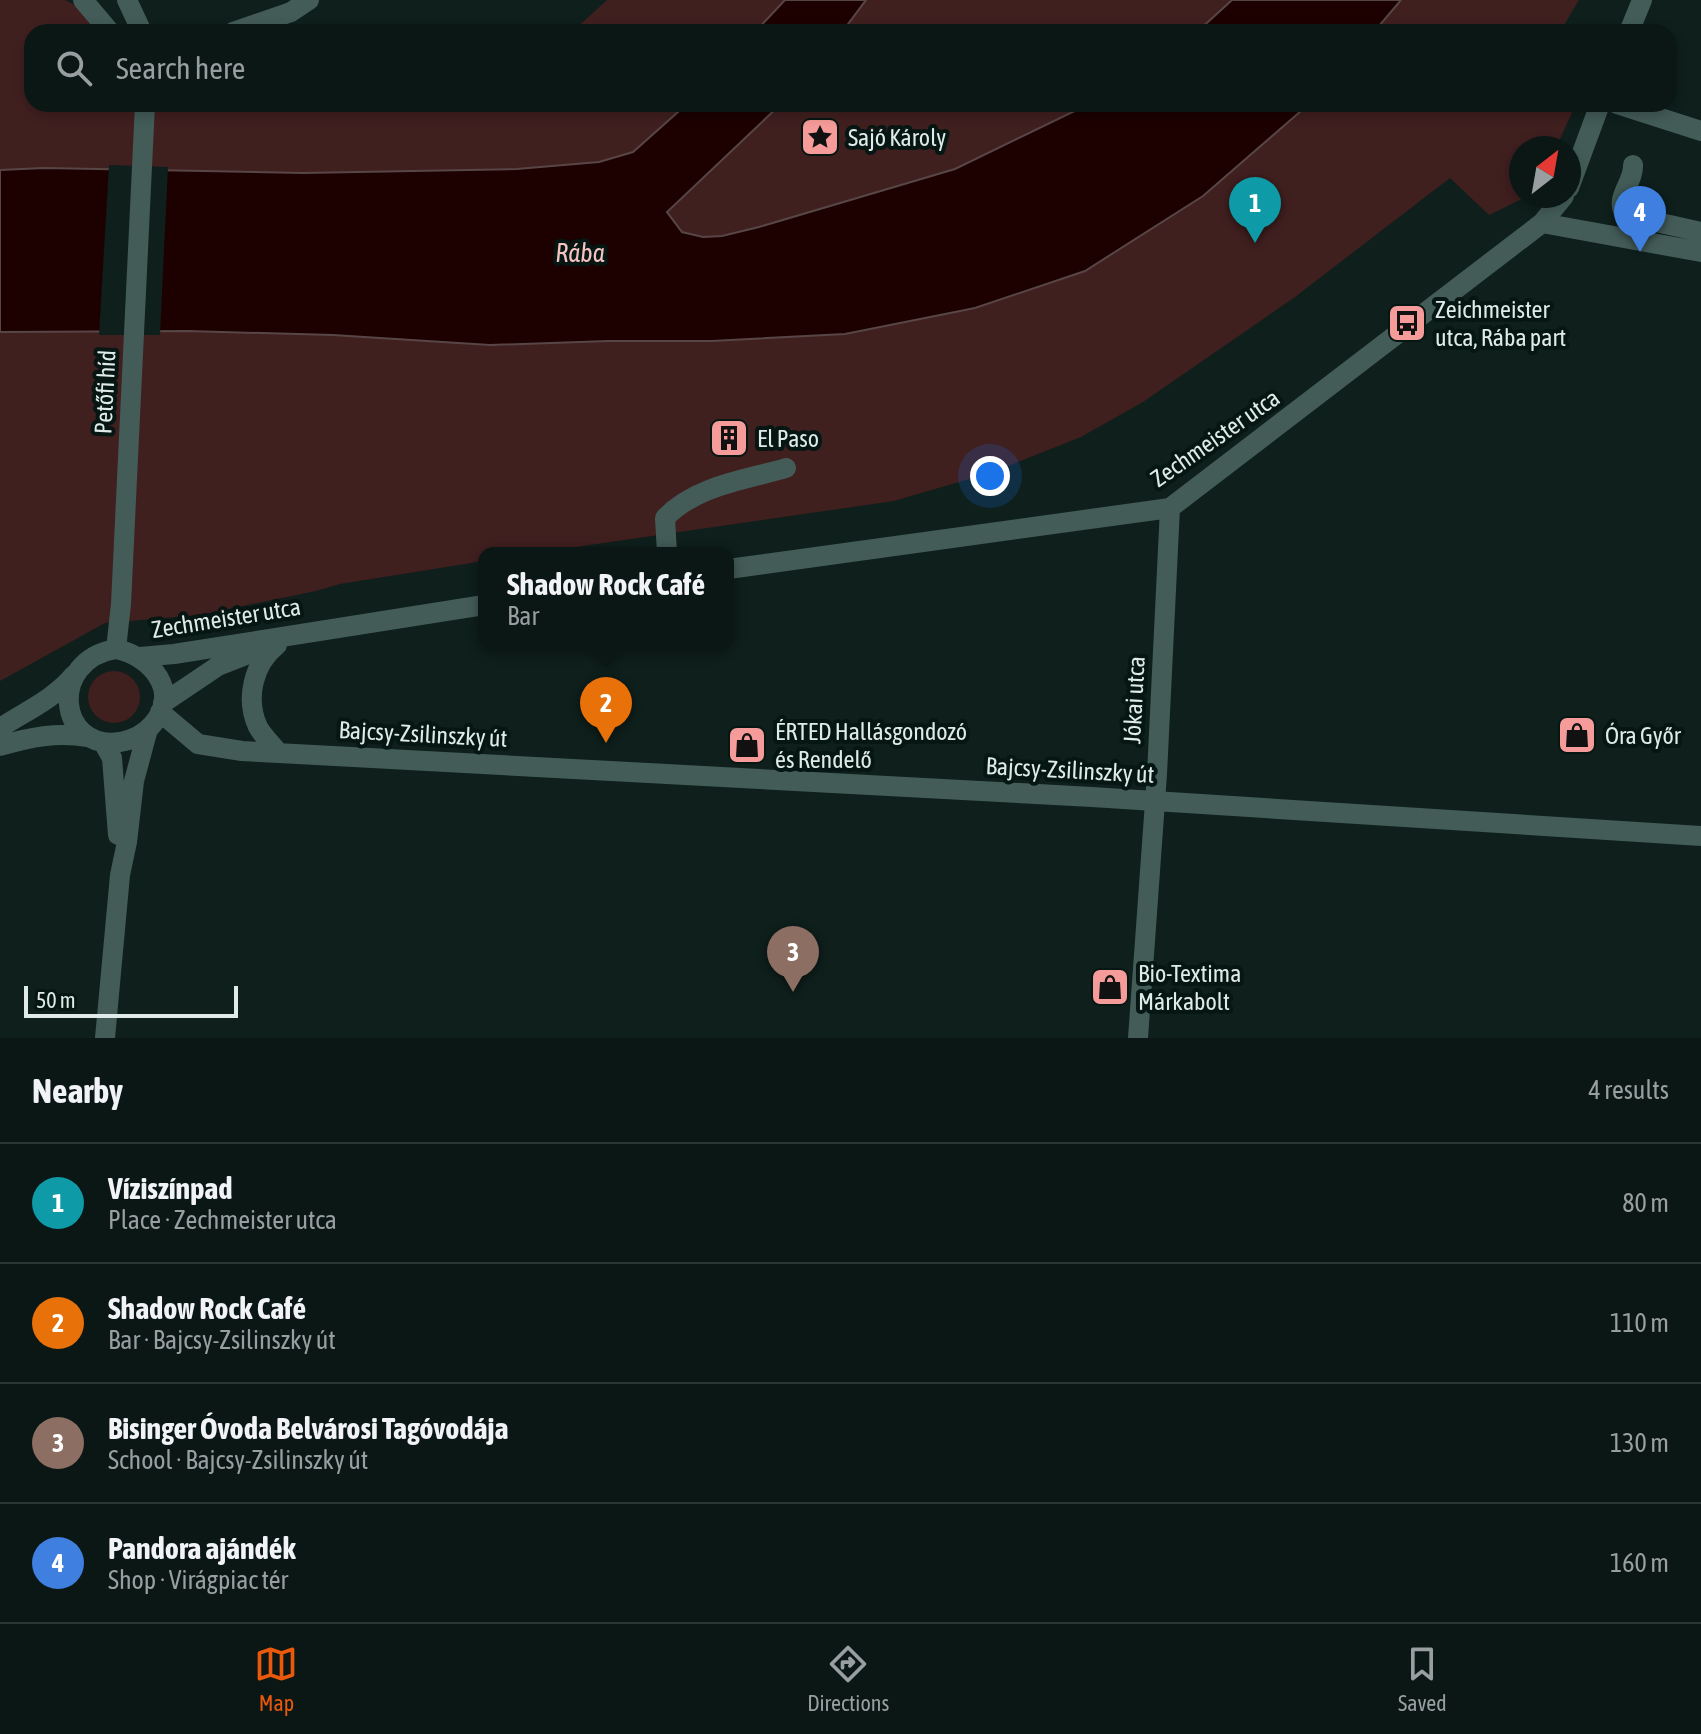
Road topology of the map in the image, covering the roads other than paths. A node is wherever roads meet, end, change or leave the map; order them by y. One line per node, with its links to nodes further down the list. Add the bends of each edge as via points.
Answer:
1 (83, 0): 5 (street)
2 (127, 0): 6 (street)
3 (309, 0): 7 (street)
4 (1642, 0): 8 (street)
5 (103, 24)
6 (138, 24)
7 (256, 24)
8 (1632, 24)
9 (144, 112): 26 (street, Petőfi híd)
10 (1597, 112): 13 (street)
11 (1642, 112): 12 (street)
12 (1701, 131)
13 (1581, 155)
14 (1633, 165): 17 (street, via 1620,205 1625,215)
15 (1554, 208): 16 (street, Zechmeister utca)
16 (1542, 223): 18 (street); 20 (street, Zechmeister utca)
17 (1701, 232)
18 (1701, 252)
19 (786, 468): 21 (street, via 677,505 665,518)
20 (1170, 508): 22 (street, Zechmeister utca); 35 (street, Jókai utca)
21 (667, 547)
22 (734, 568)
23 (478, 606): 24 (street, Zechmeister utca)
24 (319, 630): 25 (street, Zechmeister utca); 27 (street, Zechmeister utca)
25 (286, 639): 29 (street, Zechmeister utca, via 218,666); 34 (street, via 265,654 252,691 259,729)
26 (116, 649): 27 (street); 28 (street, via 93,656)
27 (140, 657): 29 (street, via 160,680)
28 (74, 675): 30 (street, via 47,700); 32 (street, via 68,702 78,728)
29 (162, 708): 31 (street); 34 (street, Bajcsy-Zsilinszky út, via 198,744)
30 (0, 728)
31 (148, 729): 32 (street, via 126,741); 37 (street)
32 (95, 740): 33 (street, via 65,733); 37 (street, via 112,758)
33 (0, 746)
34 (279, 753): 35 (street, Bajcsy-Zsilinszky út)
35 (1155, 801): 36 (street, Bajcsy-Zsilinszky út); 39 (street, Jókai utca)
36 (1701, 836)
37 (120, 875): 38 (street)
38 (105, 1038)
39 (1138, 1038)

